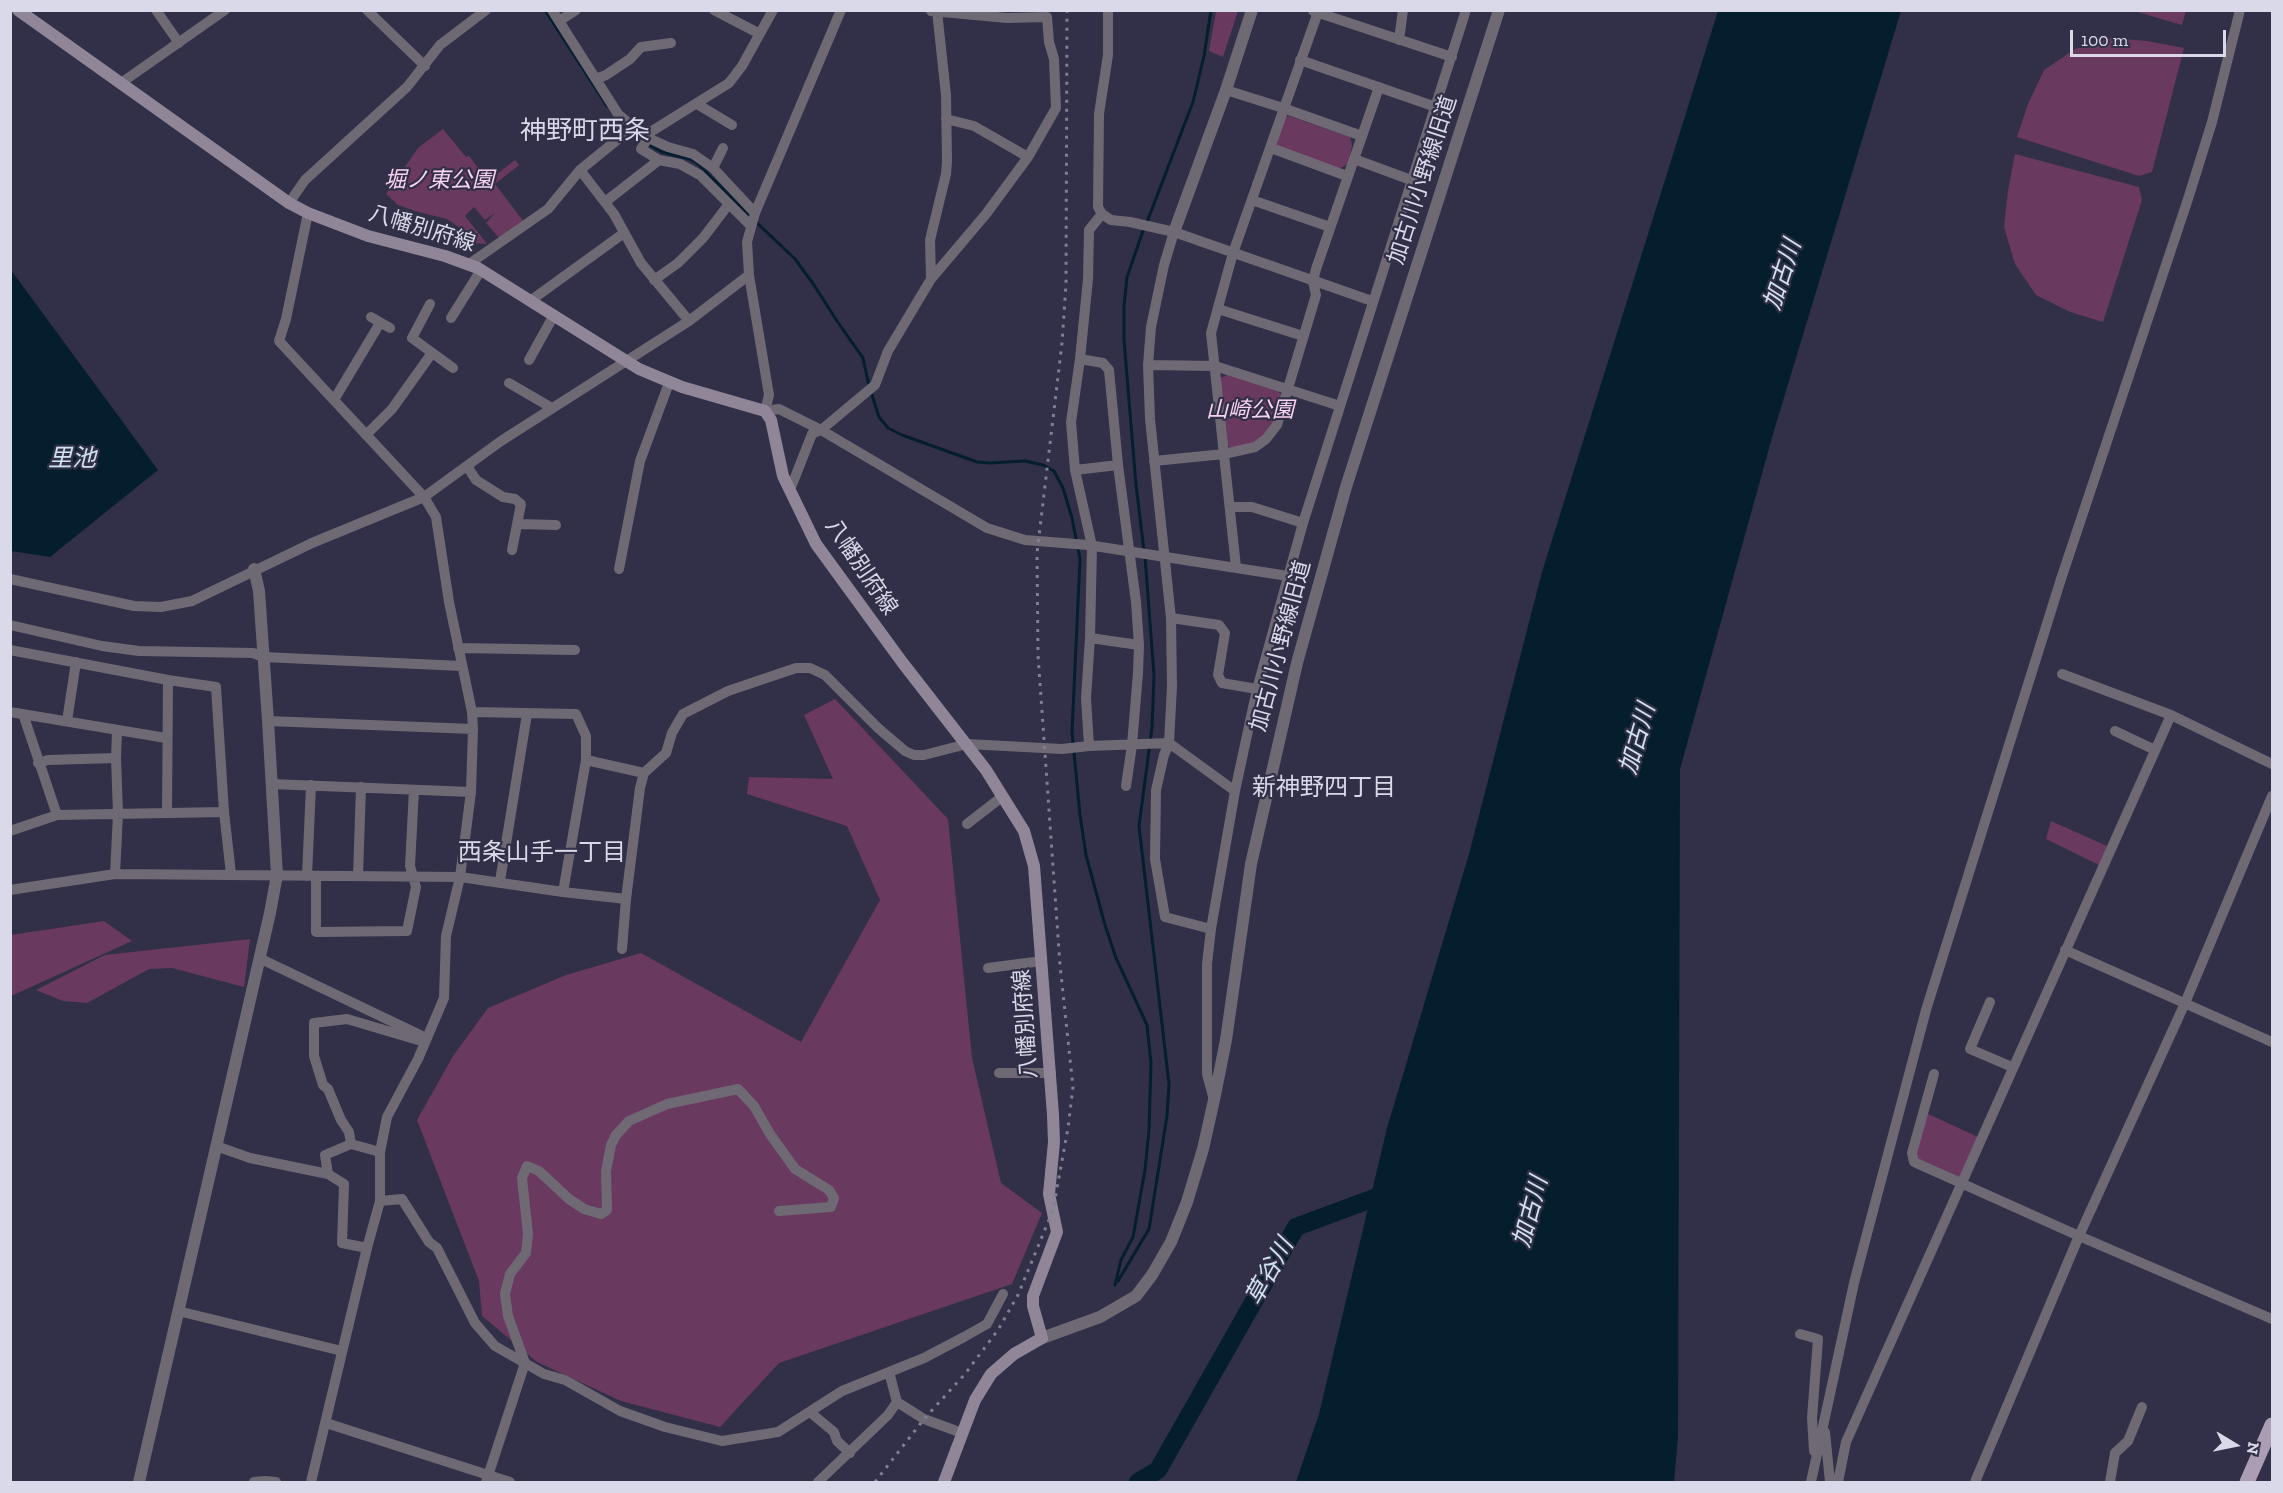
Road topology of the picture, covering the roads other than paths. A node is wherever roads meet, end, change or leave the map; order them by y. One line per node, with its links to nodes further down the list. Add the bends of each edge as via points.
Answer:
1 (18, 10): 30 (main road, 八幡別府線)
2 (156, 10): 24 (street)
3 (225, 10): 24 (street)
4 (367, 10): 28 (street)
5 (486, 10): 28 (street, via 440,45)
6 (552, 10): 21 (street)
7 (576, 10): 21 (street)
8 (714, 10): 22 (street)
9 (773, 10): 22 (street)
10 (841, 10): 55 (street)
11 (931, 10): 18 (street)
12 (1108, 10): 56 (street, via 1108,55 1100,98 1098,207)
13 (1252, 10): 32 (street)
14 (1403, 10): 23 (street)
15 (1466, 10): 26 (street)
16 (1499, 10): 187 (street, 加古川小野線旧道, via 1346,487 1297,663 1251,864)
17 (2240, 10): 210 (street, via 2188,199 2061,579 1926,1010 1854,1283)
18 (937, 11): 36 (street); 43 (street, via 1007,18 1047,17 1056,108)
19 (1315, 11): 20 (street); 27 (street)
20 (1346, 16): 23 (street)
21 (559, 21): 29 (street)
22 (760, 34): 33 (street, via 729,83)
23 (1399, 40): 26 (street)
24 (179, 43): 30 (street)
25 (671, 43): 29 (street, via 641,47)
26 (1452, 57): 34 (street)
27 (1300, 60): 31 (street); 35 (street)
28 (425, 66): 52 (street, via 392,103 305,180)
29 (596, 79): 38 (street)
30 (122, 83): 52 (main road, 八幡別府線)
31 (1378, 87): 34 (street); 39 (street)
32 (1226, 90): 35 (street); 60 (street)
33 (698, 104): 37 (street); 40 (street)
34 (1436, 107): 49 (street)
35 (1283, 108): 39 (street); 42 (street)
36 (946, 119): 43 (street, via 974,126); 65 (street, via 946,174 930,240)
37 (732, 125)
38 (628, 131): 40 (street); 47 (street)
39 (1362, 136): 45 (street)
40 (646, 137): 44 (street, via 641,149); 46 (street, via 693,154)
41 (723, 148): 46 (street)
42 (1271, 148): 48 (street); 50 (street)
43 (1028, 157): 65 (street)
44 (659, 159): 51 (street); 53 (street, via 690,168)
45 (1354, 159): 48 (street); 49 (street)
46 (713, 168): 55 (street)
47 (580, 170): 51 (street); 62 (street, via 548,209)
48 (1347, 176): 58 (street)
49 (1411, 180): 69 (street)
50 (1252, 200): 58 (street); 61 (street)
51 (605, 202): 59 (street)
52 (289, 203): 54 (main road, 八幡別府線)
53 (729, 204): 57 (street); 66 (street, via 703,238)
54 (308, 213): 62 (main road, 八幡別府線, via 368,236); 87 (street, via 279,341)
55 (754, 213): 57 (street)
56 (1102, 214): 60 (street, via 1111,220); 78 (street, via 1089,230)
57 (751, 226): 64 (street, via 747,242)
58 (1330, 227): 67 (street)
59 (624, 232): 66 (street); 68 (street)
60 (1174, 232): 61 (street); 81 (street, via 1161,275)
61 (1233, 253): 67 (street); 71 (street)
62 (470, 264): 63 (main road, 八幡別府線)
63 (481, 270): 68 (main road, 八幡別府線); 73 (street)
64 (749, 275): 74 (street); 90 (street, via 769,394)
65 (931, 279): 91 (street, via 888,351 875,385)
66 (654, 280): 74 (street)
67 (1313, 281): 69 (street); 76 (street, via 1316,295)
68 (530, 301): 72 (main road, 八幡別府線)
69 (1372, 301): 88 (street)
70 (430, 304): 77 (street, via 412,338)
71 (1218, 309): 76 (street); 82 (street, via 1211,333)
72 (554, 315): 79 (street); 80 (main road, 八幡別府線)
73 (451, 318)
74 (689, 321): 80 (street)
75 (380, 322): 87 (street)
76 (1303, 336): 86 (street)
77 (432, 353): 83 (street); 92 (street, via 392,409)
78 (1080, 359): 95 (street, via 1103,363 1109,370); 97 (street, via 1071,422)
79 (529, 360)
80 (629, 361): 85 (main road, 八幡別府線); 89 (street)
81 (1148, 365): 82 (street); 94 (street)
82 (1215, 366): 86 (street); 93 (street)
83 (453, 368)
84 (509, 382): 89 (street)
85 (669, 383): 90 (main road, 八幡別府線); 110 (street, via 640,461)
86 (1288, 388): 88 (street); 93 (street, via 1277,425 1266,439 1255,447)
87 (334, 400): 92 (street)
88 (1340, 406): 101 (street)
89 (552, 408): 96 (street)
90 (765, 411): 91 (street, via 779,409); 98 (main road, 八幡別府線, via 771,420 783,476)
91 (821, 430): 98 (street, via 812,434); 104 (street, via 987,528 1025,540)
92 (366, 435): 99 (street)
93 (1224, 454): 94 (street); 100 (street)
94 (1154, 461): 107 (street)
95 (1118, 465): 97 (street); 106 (street)
96 (467, 466): 99 (street); 102 (street, via 476,480 503,497 519,501)
97 (1075, 470): 104 (street)
98 (790, 490): 138 (main road, 八幡別府線, via 816,544 902,663)
99 (424, 497): 109 (street); 117 (street, via 436,517)
100 (1230, 507): 101 (street, via 1252,507); 108 (street)
101 (1303, 523): 111 (street)
102 (518, 524): 103 (street); 105 (street)
103 (556, 525)
104 (1090, 546): 106 (street); 115 (street)
105 (512, 550)
106 (1129, 551): 107 (street); 116 (street)
107 (1165, 557): 108 (street); 113 (street)
108 (1236, 567): 111 (street)
109 (254, 569): 112 (street, via 192,600 161,607 94,599); 120 (street)
110 (619, 569)
111 (1288, 576): 125 (street)
112 (10, 579)
113 (1171, 618): 125 (street, via 1219,625 1225,633 1218,675 1222,683); 137 (street, via 1172,686)
114 (10, 625): 120 (street, via 139,651 253,653)
115 (1090, 638): 116 (street); 140 (street, via 1086,698)
116 (1139, 645): 139 (street)
117 (458, 648): 119 (street); 122 (street)
118 (10, 650): 121 (street)
119 (575, 650)
120 (263, 657): 122 (street); 132 (street)
121 (76, 662): 124 (street); 131 (street)
122 (462, 666): 127 (street)
123 (2062, 674): 130 (street)
124 (168, 680): 136 (street); 156 (street, via 216,687)
125 (1257, 689): 152 (street)
126 (10, 712): 128 (street)
127 (472, 712): 129 (street); 133 (street)
128 (23, 714): 131 (street); 144 (street)
129 (527, 714): 143 (street, via 576,714 586,736); 169 (street)
130 (2171, 715): 141 (street); 145 (street)
131 (67, 721): 134 (street)
132 (268, 721): 133 (street); 147 (street)
133 (473, 729): 153 (street)
134 (117, 731): 136 (street); 142 (street)
135 (2115, 731): 141 (street)
136 (166, 738): 157 (street)
137 (1166, 743): 139 (street); 152 (street); 173 (street, via 1156,790 1155,859 1165,917)
138 (967, 744): 140 (street, via 1062,749); 146 (street, via 924,756 905,751 825,675 810,668 796,668 728,691 682,714 666,753); 154 (main road, 八幡別府線)
139 (1132, 745): 140 (street); 149 (street)
140 (1089, 746)
141 (2155, 750): 175 (street)
142 (116, 758): 144 (street); 158 (street)
143 (586, 760): 146 (street); 171 (street)
144 (38, 763): 159 (street)
145 (2272, 764)
146 (644, 773): 172 (street)
147 (272, 784): 148 (street); 164 (street)
148 (311, 785): 150 (street); 165 (street)
149 (1126, 786)
150 (361, 788): 151 (street); 166 (street)
151 (414, 790): 153 (street); 167 (street)
152 (1235, 791): 173 (street)
153 (471, 792): 168 (street)
154 (1003, 796): 160 (street); 177 (main road, 八幡別府線, via 1024,831 1034,866)
155 (2272, 796): 180 (street)
156 (224, 812): 157 (street); 163 (street)
157 (167, 813): 158 (street)
158 (118, 814): 159 (street); 162 (street)
159 (57, 815): 161 (street)
160 (967, 824)
161 (10, 831)
162 (115, 874): 163 (street); 170 (street)
163 (231, 874): 164 (street)
164 (277, 874): 165 (street); 176 (street)
165 (312, 876): 166 (street); 167 (street, via 316,932 406,932 416,887)
166 (358, 876): 167 (street)
167 (413, 876): 168 (street)
168 (460, 877): 169 (street); 181 (street, via 446,936 444,998)
169 (500, 881): 171 (street)
170 (10, 890)
171 (563, 892): 172 (street)
172 (626, 899): 174 (street)
173 (1211, 929): 187 (street, via 1207,964 1207,1074)
174 (622, 949)
175 (2065, 950): 180 (street); 183 (street)
176 (259, 958): 181 (street); 189 (street)
177 (1042, 961): 178 (street); 184 (main road, 八幡別府線)
178 (988, 968)
179 (1990, 1002): 183 (street, via 1970,1049)
180 (2185, 1003): 182 (street); 195 (street)
181 (423, 1036): 188 (street, via 418,1040 347,1019 314,1023 314,1056); 190 (street, via 418,1059 387,1117)
182 (2272, 1042)
183 (2012, 1067): 192 (street)
184 (1051, 1072): 185 (street); 201 (main road, 八幡別府線, via 1054,1143 1049,1194 1057,1232 1033,1296)
185 (999, 1073)
186 (1935, 1074): 192 (street, via 1912,1159)
187 (1214, 1100): 201 (street, 加古川小野線旧道, via 1187,1202 1152,1275 1136,1296 1101,1317)
188 (351, 1144): 190 (street); 191 (street, via 325,1155)
189 (216, 1146): 191 (street, via 250,1158); 198 (street)
190 (380, 1152): 193 (street)
191 (328, 1174): 196 (street, via 344,1184 342,1243)
192 (1961, 1184): 195 (street); 224 (street, via 1846,1442)
193 (380, 1201): 196 (street); 203 (street, via 402,1199 429,1242 437,1248 474,1323 495,1346)
194 (779, 1210): 203 (street, via 831,1207 834,1198 829,1190 795,1169 754,1106 738,1089 667,1104 629,1121 611,1145 606,1171 607,1210 601,1214 584,1209 539,1171 527,1166 522,1178 526,1252 510,1274 506,1294 508,1316)
195 (2079, 1236): 199 (street); 225 (street)
196 (367, 1248): 202 (street)
197 (1004, 1294): 204 (street, via 987,1324)
198 (178, 1311): 202 (street); 215 (street)
199 (2272, 1319)
200 (1800, 1334): 213 (street, via 1818,1339 1812,1419)
201 (1042, 1338): 211 (main road, via 1014,1354 991,1374)
202 (342, 1351): 208 (street)
203 (525, 1362): 207 (street, via 620,1411 722,1441 778,1432); 214 (street)
204 (889, 1372): 205 (street); 207 (street, via 842,1391)
205 (897, 1402): 211 (street, via 924,1419); 212 (street)
206 (2142, 1407): 226 (street, via 2128,1441 2115,1453)
207 (811, 1413): 212 (street)
208 (326, 1423): 214 (street); 218 (street)
209 (2272, 1425): 227 (main road)
210 (1823, 1427): 213 (street); 223 (street)
211 (962, 1433): 221 (main road)
212 (850, 1452): 220 (street)
213 (1814, 1464): 222 (street)
214 (487, 1479): 219 (street)
215 (139, 1482)
216 (254, 1482): 217 (street)
217 (276, 1482)
218 (311, 1482)
219 (510, 1482)
220 (818, 1482)
221 (944, 1482)
222 (1811, 1482)
223 (1830, 1482)
224 (1838, 1482)
225 (1975, 1482)
226 (2110, 1482)
227 (2247, 1482)

